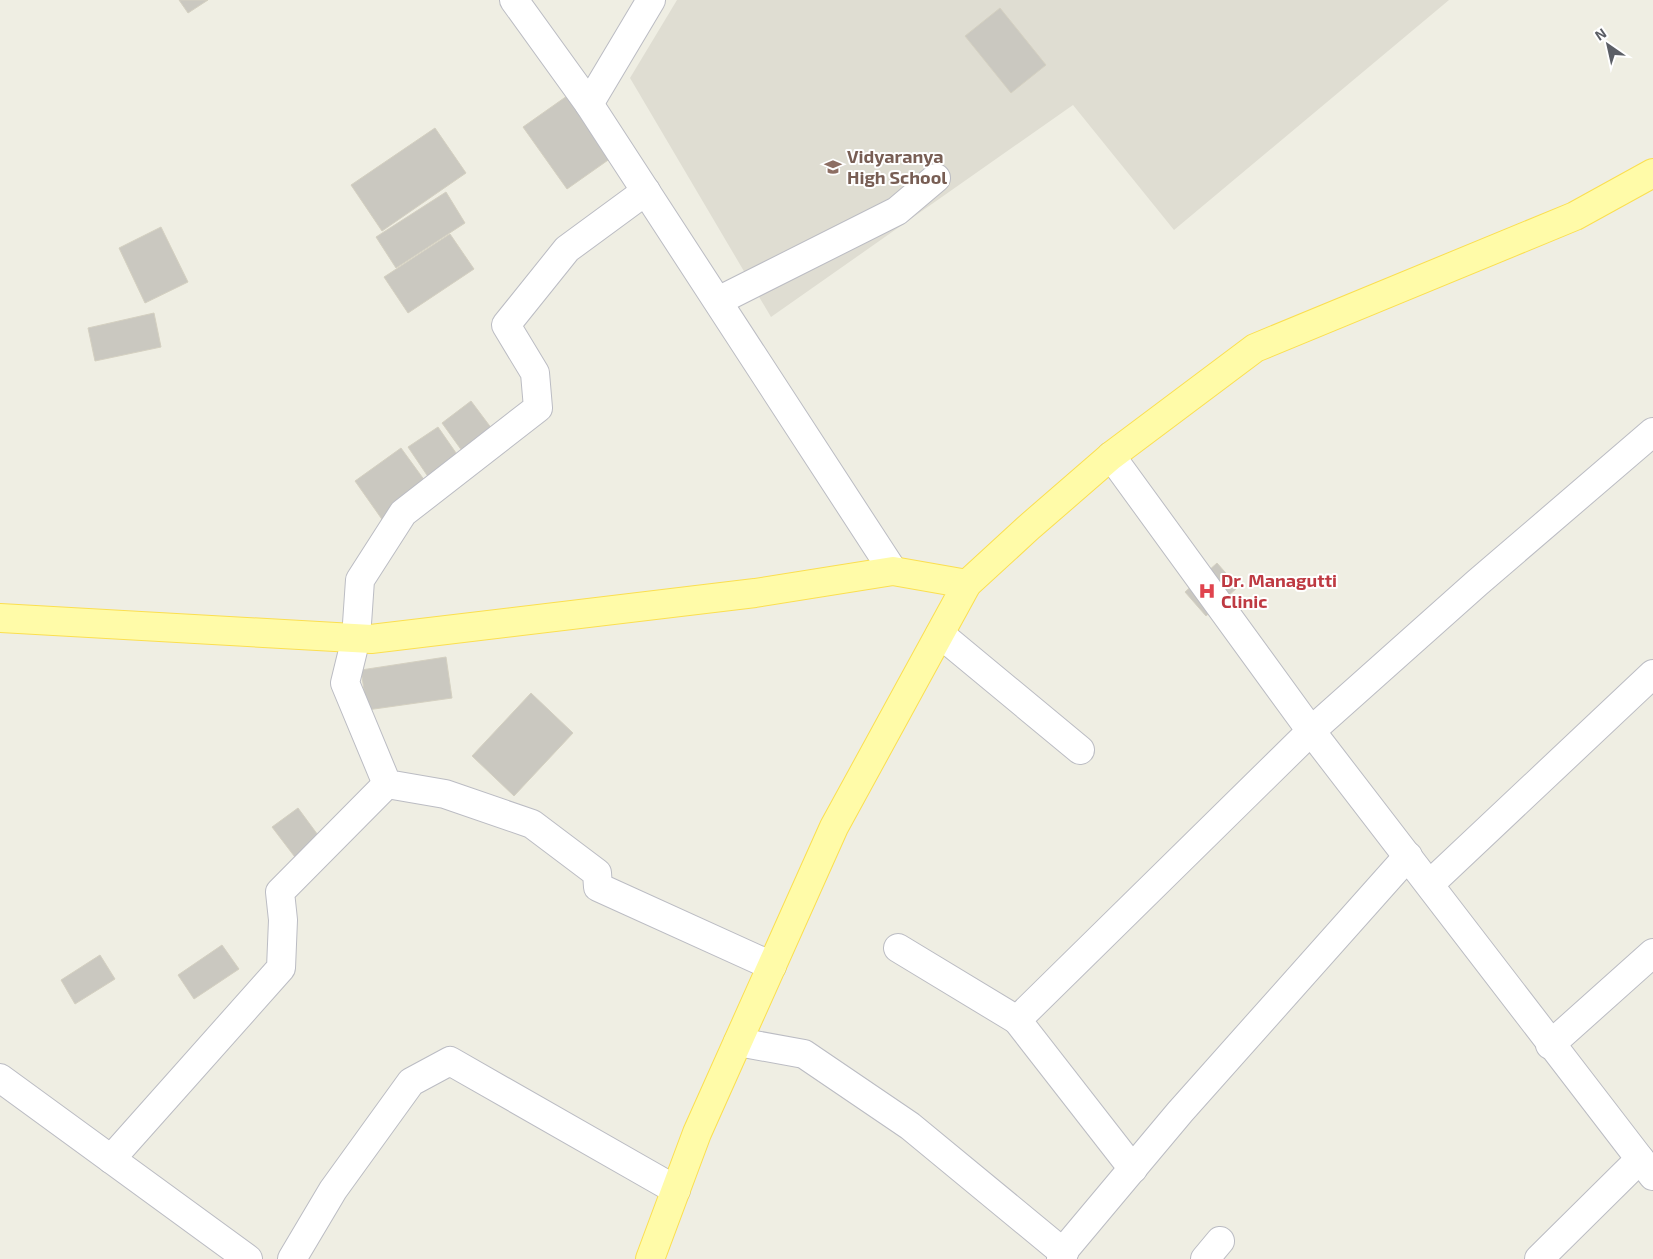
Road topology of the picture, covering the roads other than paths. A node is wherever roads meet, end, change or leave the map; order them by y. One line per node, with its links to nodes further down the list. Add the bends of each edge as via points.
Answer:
1 (514, 0): 3 (street)
2 (651, 0): 3 (street)
3 (589, 104): 6 (street)
4 (1653, 173): 9 (main road, via 1575,216 1255,348)
5 (936, 178): 7 (street, via 897,211)
6 (646, 191): 7 (street); 14 (street, via 567,249 506,325 535,373 538,408 403,513 360,580)
7 (718, 302): 10 (street)
8 (1653, 432): 16 (street)
9 (1111, 456): 11 (main road); 16 (street)
10 (894, 571): 11 (main road); 14 (main road, via 745,594 371,639)
11 (967, 584): 13 (main road)
12 (0, 618): 14 (main road)
13 (940, 634): 17 (street); 23 (main road, via 834,827)
14 (356, 638): 18 (street, via 345,683)
15 (1653, 674): 20 (street)
16 (1310, 732): 19 (street); 24 (street)
17 (1080, 750)
18 (387, 784): 23 (street, via 445,794 532,824 597,873 598,887); 28 (street, via 280,892 283,920 281,968)
19 (1408, 856): 20 (street); 30 (street)
20 (1430, 884): 26 (street)
21 (898, 948): 24 (street)
22 (1653, 954): 26 (street)
23 (772, 966): 25 (main road)
24 (1017, 1020): 30 (street)
25 (738, 1042): 31 (main road, via 697,1133); 32 (street, via 804,1054 910,1126)
26 (1550, 1045): 29 (street)
27 (0, 1078): 28 (street)
28 (111, 1159): 33 (street)
29 (1646, 1167): 36 (street)
30 (1132, 1169): 32 (street)
31 (676, 1190): 34 (street, via 450,1061 411,1082 332,1190); 35 (main road)
32 (1062, 1256)
33 (248, 1259)
34 (292, 1259)
35 (650, 1259)
36 (1539, 1259)

